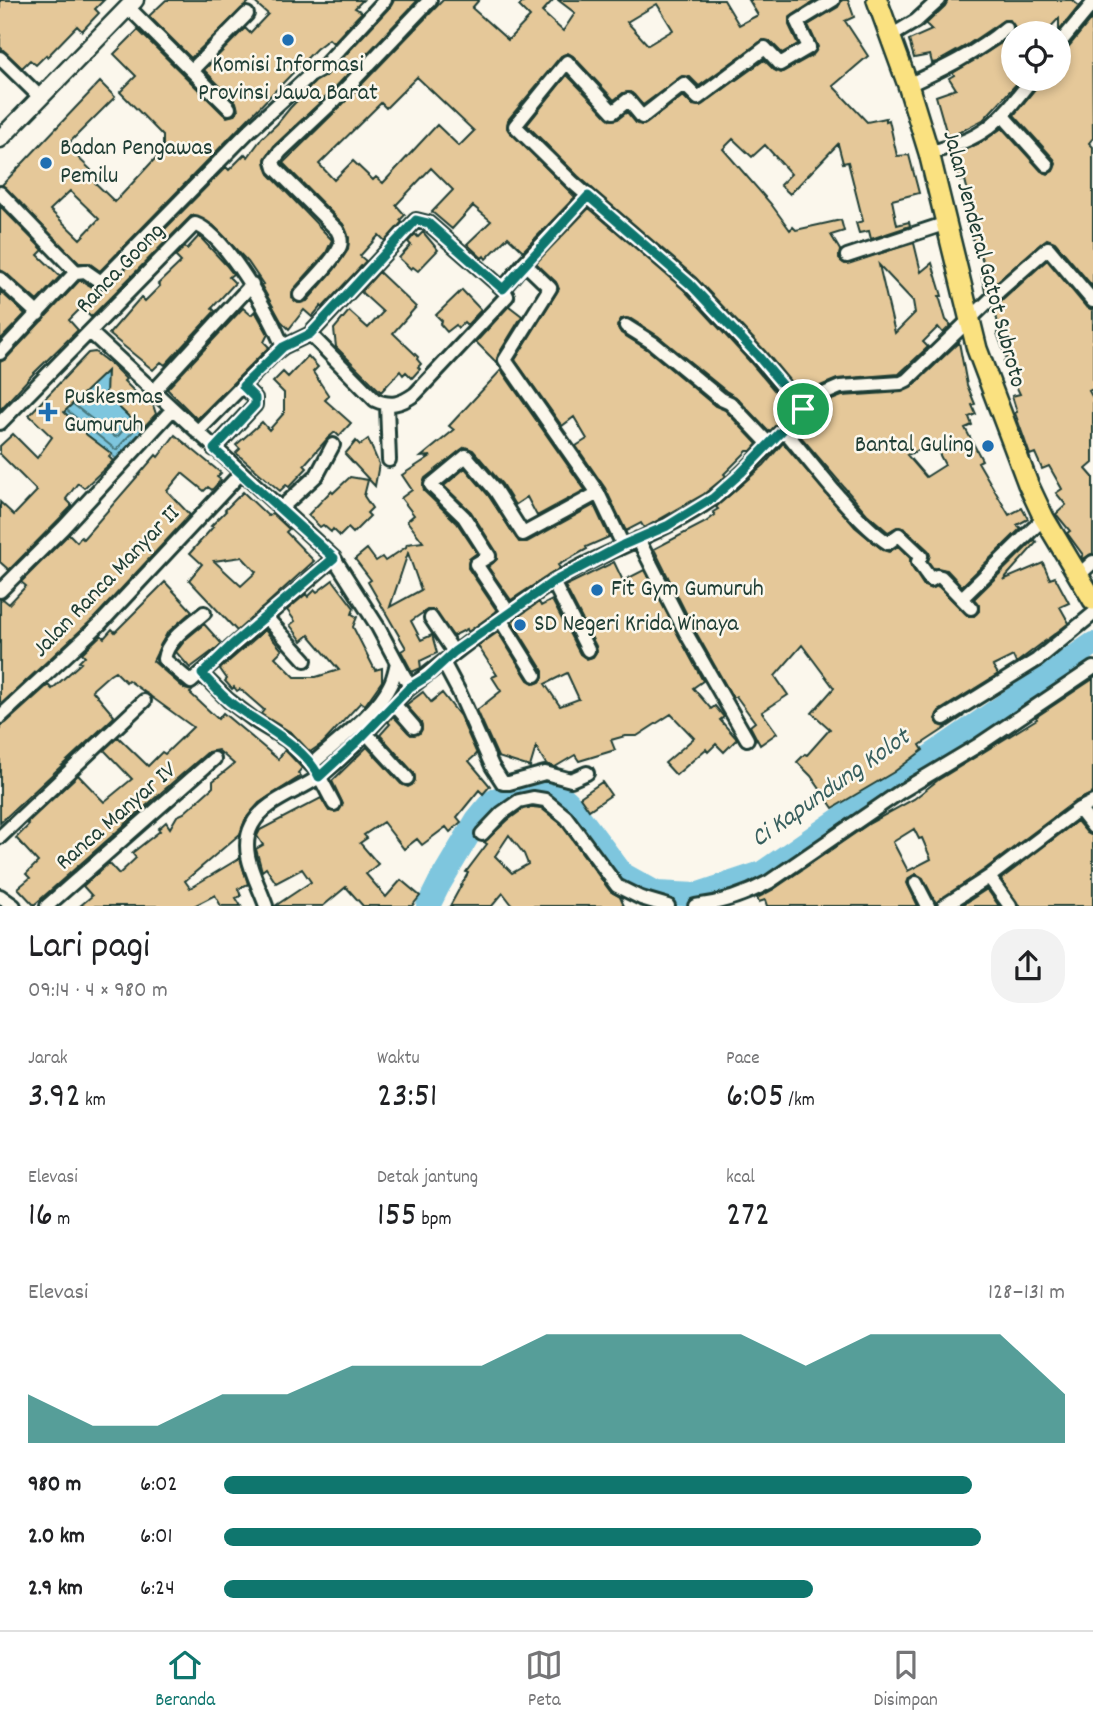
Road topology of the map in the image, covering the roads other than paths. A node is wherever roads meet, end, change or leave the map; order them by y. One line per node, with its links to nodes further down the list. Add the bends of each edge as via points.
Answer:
1 (385, 0): 27 (street, via 321,69 250,130 101,282 85,271)
2 (430, 0): 31 (street, via 273,161 340,234 339,248)
3 (833, 0): 23 (street, via 797,22 810,46 782,64 765,48 698,98 684,84 642,117 628,100 613,112 568,62 515,127)
4 (877, 0): 10 (main road, Jalan Jenderal Gatot Subroto)
5 (939, 0): 10 (street)
6 (132, 4): 13 (street); 16 (main road)
7 (1093, 4): 9 (street)
8 (247, 14): 13 (street)
9 (1071, 30)
10 (897, 32): 14 (main road, Jalan Jenderal Gatot Subroto)
11 (1001, 32): 14 (street)
12 (0, 58): 16 (street)
13 (192, 70): 17 (street)
14 (908, 85): 20 (main road, Jalan Jenderal Gatot Subroto)
15 (1023, 91): 18 (street)
16 (40, 97): 19 (main road)
17 (229, 107)
18 (1003, 116): 20 (street, via 972,139); 21 (street)
19 (0, 139)
20 (929, 153): 24 (main road, Jalan Jenderal Gatot Subroto)
21 (1047, 165)
22 (0, 193): 27 (street)
23 (588, 196): 26 (street); 43 (street, via 690,284)
24 (947, 223): 25 (street); 34 (main road, Jalan Jenderal Gatot Subroto)
25 (847, 256)
26 (524, 263): 30 (street); 53 (street, via 550,288 505,360)
27 (76, 272): 33 (street)
28 (252, 284): 36 (street, Ranca Goong, via 195,224); 38 (street, Ranca Goong); 41 (street)
29 (3, 288): 33 (street)
30 (503, 289): 37 (street, via 428,223 416,220); 42 (street, via 506,299 423,386 404,401)
31 (300, 295)
32 (1093, 301): 34 (street, via 1050,248)
33 (38, 314): 39 (street)
34 (970, 321): 43 (street, via 907,380 840,387); 55 (main road, Jalan Jenderal Gatot Subroto, via 1012,447)
35 (626, 326): 48 (street, via 730,403)
36 (90, 332): 41 (street); 45 (street, Ranca Goong)
37 (310, 334): 38 (street); 42 (street, via 375,400)
38 (283, 347): 40 (street)
39 (0, 353)
40 (243, 386): 47 (street); 50 (street, via 255,398 255,405)
41 (153, 392): 44 (street)
42 (387, 405): 51 (street)
43 (803, 409): 46 (street)
44 (172, 410): 47 (street); 61 (street)
45 (0, 423)
46 (784, 430): 48 (street); 62 (street, via 880,537 888,543 901,535 921,555 918,562 931,580 941,577)
47 (197, 432): 50 (street)
48 (769, 444): 56 (street, via 713,498)
49 (333, 445): 54 (street, via 317,475)
50 (214, 449): 52 (street)
51 (388, 460)
52 (241, 473): 54 (street); 81 (street, Jalan Ranca Manyar II, via 100,624)
53 (598, 493): 57 (street); 68 (street, via 523,534 466,456 431,485 464,517 489,556 476,564)
54 (280, 509): 58 (street)
55 (1044, 518): 59 (main road, Jalan Jenderal Gatot Subroto); 62 (street)
56 (638, 540): 57 (street); 85 (street)
57 (623, 545): 60 (street)
58 (334, 558): 67 (street); 73 (street)
59 (1086, 569): 63 (main road, Jalan Jenderal Gatot Subroto)
60 (553, 582): 68 (street); 70 (street)
61 (0, 591)
62 (962, 598): 64 (street)
63 (1093, 600)
64 (971, 608)
65 (204, 613): 76 (street, via 164,653 164,659 191,682)
66 (1093, 614): 82 (street, via 1037,660)
67 (265, 616): 72 (street); 76 (street)
68 (504, 616): 71 (street); 77 (street)
69 (431, 618): 71 (street)
70 (588, 650)
71 (454, 652): 74 (street)
72 (305, 660)
73 (397, 663): 78 (street); 87 (street, via 383,697)
74 (440, 664): 78 (street); 88 (street, via 459,692 503,783 545,773 571,780)
75 (1093, 668): 104 (street, via 769,882 723,902)
76 (202, 674): 87 (street, via 228,700 287,740)
77 (535, 674)
78 (410, 687): 80 (street)
79 (144, 701): 96 (street)
80 (394, 704): 83 (street); 84 (street)
81 (0, 717)
82 (944, 718)
83 (414, 727)
84 (366, 733): 89 (street); 90 (street)
85 (747, 739)
86 (214, 759): 101 (street, Ranca Manyar IV)
87 (311, 765): 89 (street)
88 (587, 773)
89 (319, 777): 92 (street); 102 (street, via 269,806 246,837 249,862)
90 (407, 778)
91 (1093, 802): 93 (street)
92 (334, 804)
93 (1079, 809): 94 (street); 97 (street)
94 (1093, 827)
95 (482, 834): 103 (street, via 519,801 545,800 566,817 617,886)
96 (0, 837)
97 (989, 877): 106 (street); 107 (street)
98 (916, 883): 105 (street)
99 (0, 896): 100 (street)
100 (14, 905)
101 (47, 905)
102 (266, 905)
103 (668, 905)
104 (695, 905)
105 (928, 905)
106 (944, 905)
107 (1010, 905)

